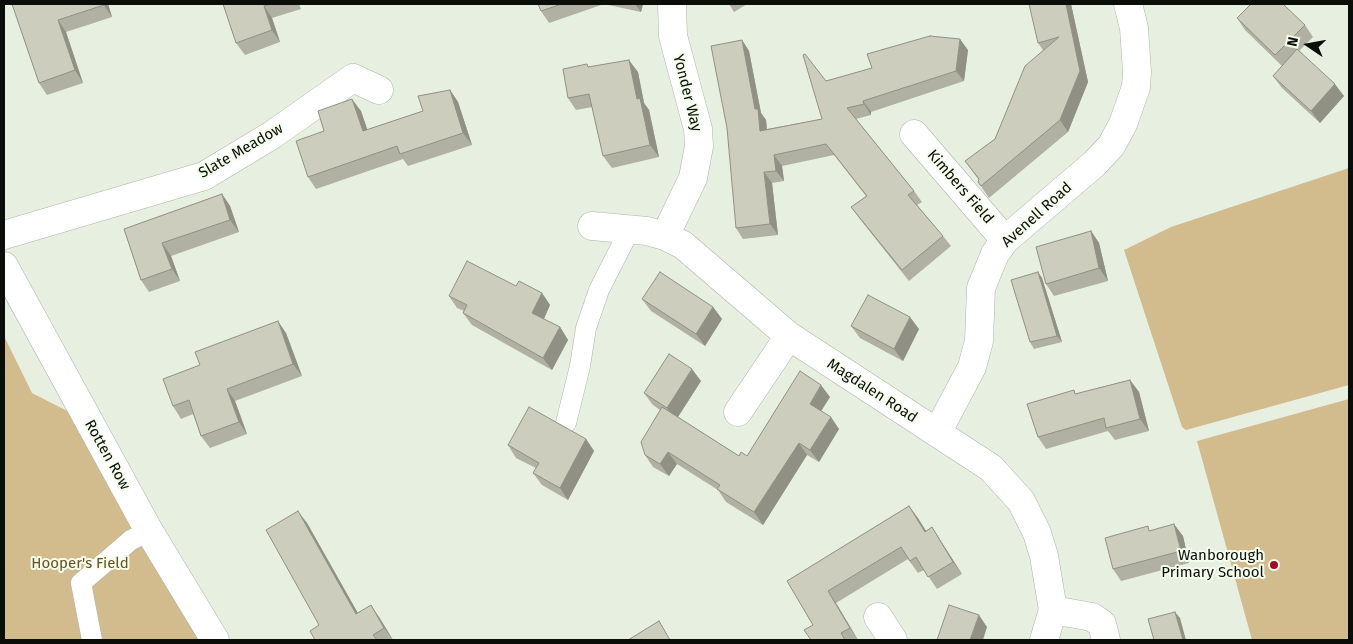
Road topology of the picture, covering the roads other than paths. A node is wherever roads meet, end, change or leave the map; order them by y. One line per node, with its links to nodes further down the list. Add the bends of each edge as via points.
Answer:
1 (672, 4): 8 (street, Yonder Way, via 673,36 698,129 699,146 693,178)
2 (1128, 4): 9 (street, Avenell Road, via 1134,28 1137,72 1136,87 1123,124 1111,146 1094,164)
3 (379, 90): 7 (street, Slate Meadow, via 353,78 272,135 204,176)
4 (914, 134): 9 (street, Kimbers Field)
5 (592, 226): 6 (street, Magdalen Road)
6 (630, 229): 8 (street, Magdalen Road); 13 (lane, via 599,290 586,328)
7 (4, 235)
8 (665, 236): 11 (street, Magdalen Road, via 683,245)
9 (1005, 240): 14 (street, Avenell Road, via 995,254 981,288 978,341 972,367)
10 (4, 266): 15 (street, Rotten Row)
11 (789, 336): 12 (street); 14 (street, Magdalen Road)
12 (738, 412)
13 (566, 423)
14 (937, 434): 16 (street, Magdalen Road, via 991,468 1021,501 1044,556)
15 (149, 531): 18 (lane, via 131,540 81,583); 19 (street, Rotten Row)
16 (1053, 610): 21 (street, Magdalen Road); 22 (street, via 1092,617 1102,624)
17 (878, 617): 20 (street)
18 (92, 640)
19 (215, 640)
20 (893, 640)
21 (1044, 640)
22 (1106, 640)

